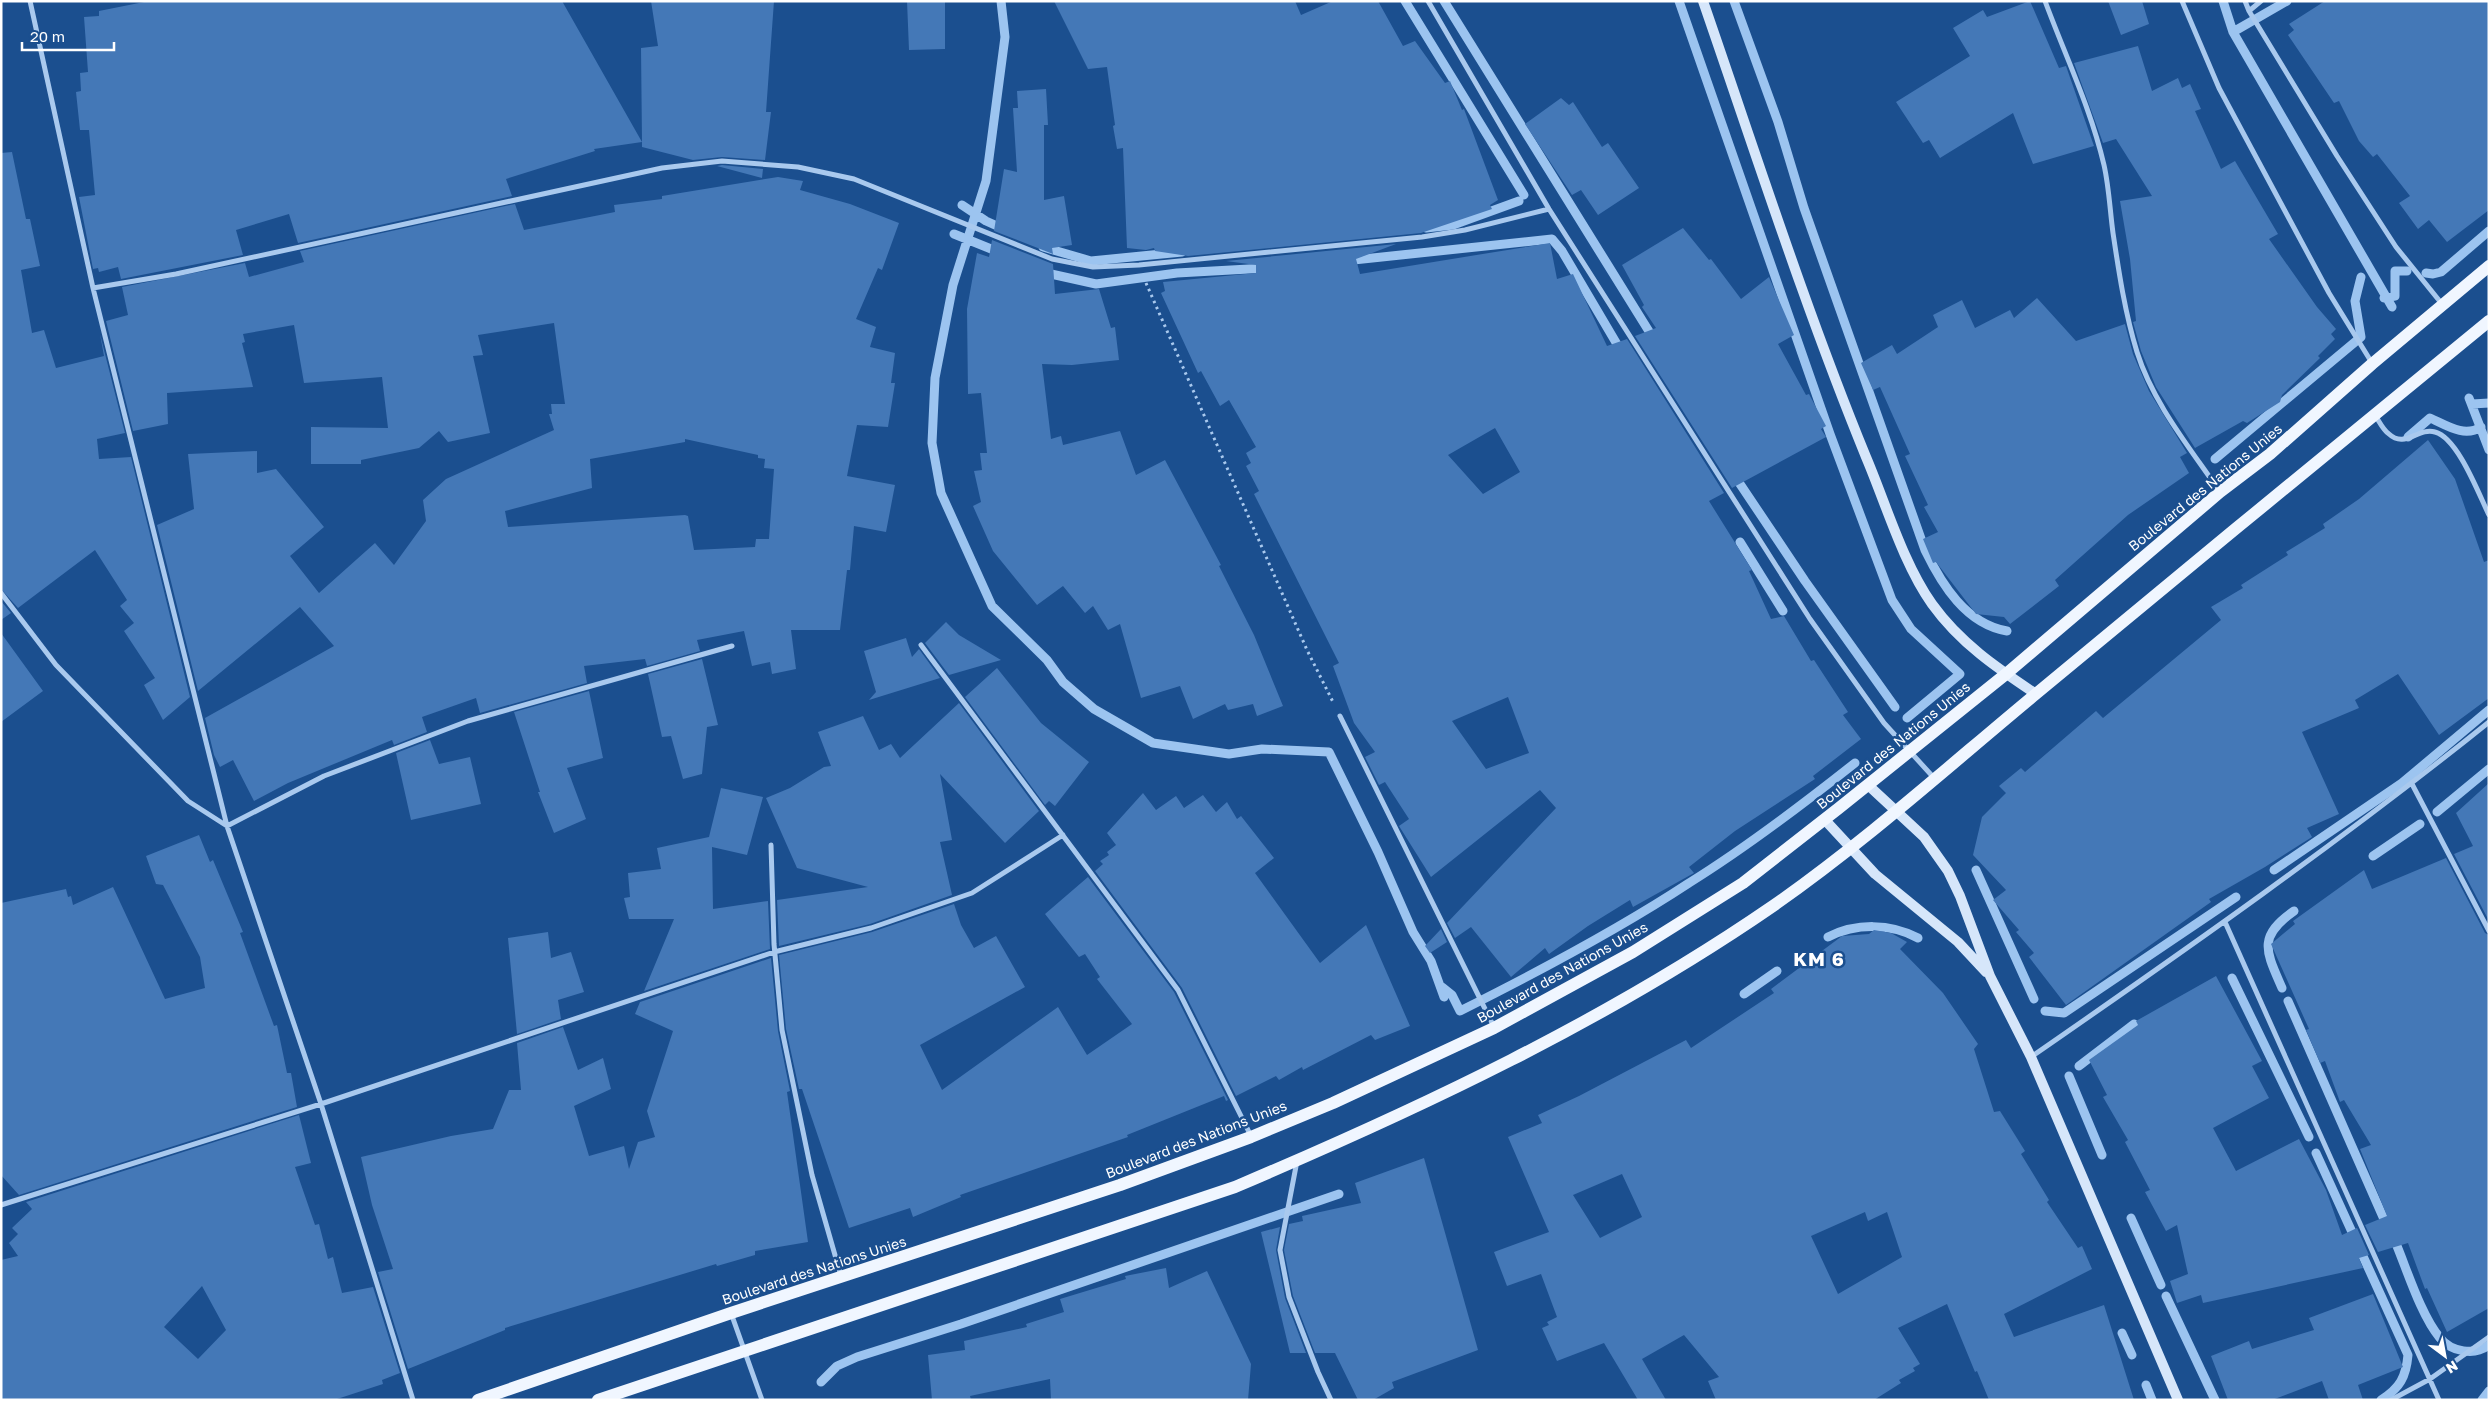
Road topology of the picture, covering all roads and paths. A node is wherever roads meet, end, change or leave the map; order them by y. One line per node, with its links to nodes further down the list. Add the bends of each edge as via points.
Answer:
1 (30, 1): 12 (street)
2 (1428, 1): 9 (street)
3 (1703, 1): 22 (street, via 1841,395 1910,564 1932,603 1961,639)
4 (2045, 1): 17 (street, via 2104,166 2118,266 2138,354 2174,425)
5 (2182, 1): 15 (street, via 2219,88 2324,285)
6 (2245, 1): 8 (street)
7 (2261, 1): 8 (street)
8 (2249, 11): 13 (street, via 2391,238)
9 (1549, 209): 10 (street, via 1422,237); 26 (street, via 1810,619 1884,723)
10 (1139, 265): 12 (street, via 1093,267 1052,259 854,179 798,167 722,161 662,168 176,274); 24 (path, via 1307,650)
11 (2489, 266): 13 (main road, Boulevard des Nations Unies)
12 (93, 288): 32 (street)
13 (2443, 305): 15 (main road, Boulevard des Nations Unies)
14 (2489, 321): 16 (main road)
15 (2372, 364): 17 (main road, Boulevard des Nations Unies, via 2270,454)
16 (2375, 415): 18 (street, via 2389,434 2399,439 2411,439 2424,430 2437,432 2451,444); 23 (main road)
17 (2220, 492): 22 (main road, Boulevard des Nations Unies)
18 (2489, 515)
19 (1, 593): 32 (street, via 56,665 139,751 188,801)
20 (920, 645): 33 (street)
21 (732, 646): 32 (street, via 468,721 324,776)
22 (2006, 674): 23 (street); 26 (main road, Boulevard des Nations Unies)
23 (2036, 694): 27 (main road)
24 (1340, 716): 40 (street)
25 (2489, 722): 28 (street)
26 (1909, 752): 27 (street); 29 (main road, Boulevard des Nations Unies)
27 (1935, 779): 30 (main road)
28 (2412, 784): 36 (street); 37 (street)
29 (1868, 785): 30 (street); 31 (main road, Boulevard des Nations Unies)
30 (1897, 812): 35 (main road); 39 (street, via 1924,837 1948,871)
31 (1825, 820): 35 (street); 40 (main road, Boulevard des Nations Unies, via 1743,882 1633,952)
32 (227, 826): 42 (street)
33 (1063, 836): 38 (street, via 972,892 871,928); 43 (street, via 1178,990)
34 (771, 845): 38 (street)
35 (1850, 849): 39 (street, via 1875,874 1958,942); 44 (main road, via 1772,907 1592,1019)
36 (2225, 922): 41 (street); 50 (street)
37 (2489, 930)
38 (774, 952): 42 (street); 46 (street, via 782,1030 805,1147)
39 (1990, 976): 41 (street)
40 (1494, 1028): 43 (main road, Boulevard des Nations Unies)
41 (2031, 1057): 56 (street)
42 (321, 1104): 45 (street); 51 (street)
43 (1252, 1137): 46 (main road, Boulevard des Nations Unies, via 1120,1185)
44 (1297, 1161): 49 (main road, via 1235,1187); 55 (street, via 1280,1250 1288,1297)
45 (1, 1205)
46 (841, 1277): 47 (main road, Boulevard des Nations Unies)
47 (731, 1312): 49 (street); 52 (main road, Boulevard des Nations Unies)
48 (2489, 1337): 50 (street)
49 (746, 1351): 53 (main road); 54 (street)
50 (2430, 1379): 57 (street); 58 (street)
51 (414, 1400)
52 (478, 1400)
53 (598, 1400)
54 (762, 1400)
55 (1331, 1400)
56 (2178, 1400)
57 (2391, 1400)
58 (2439, 1400)

